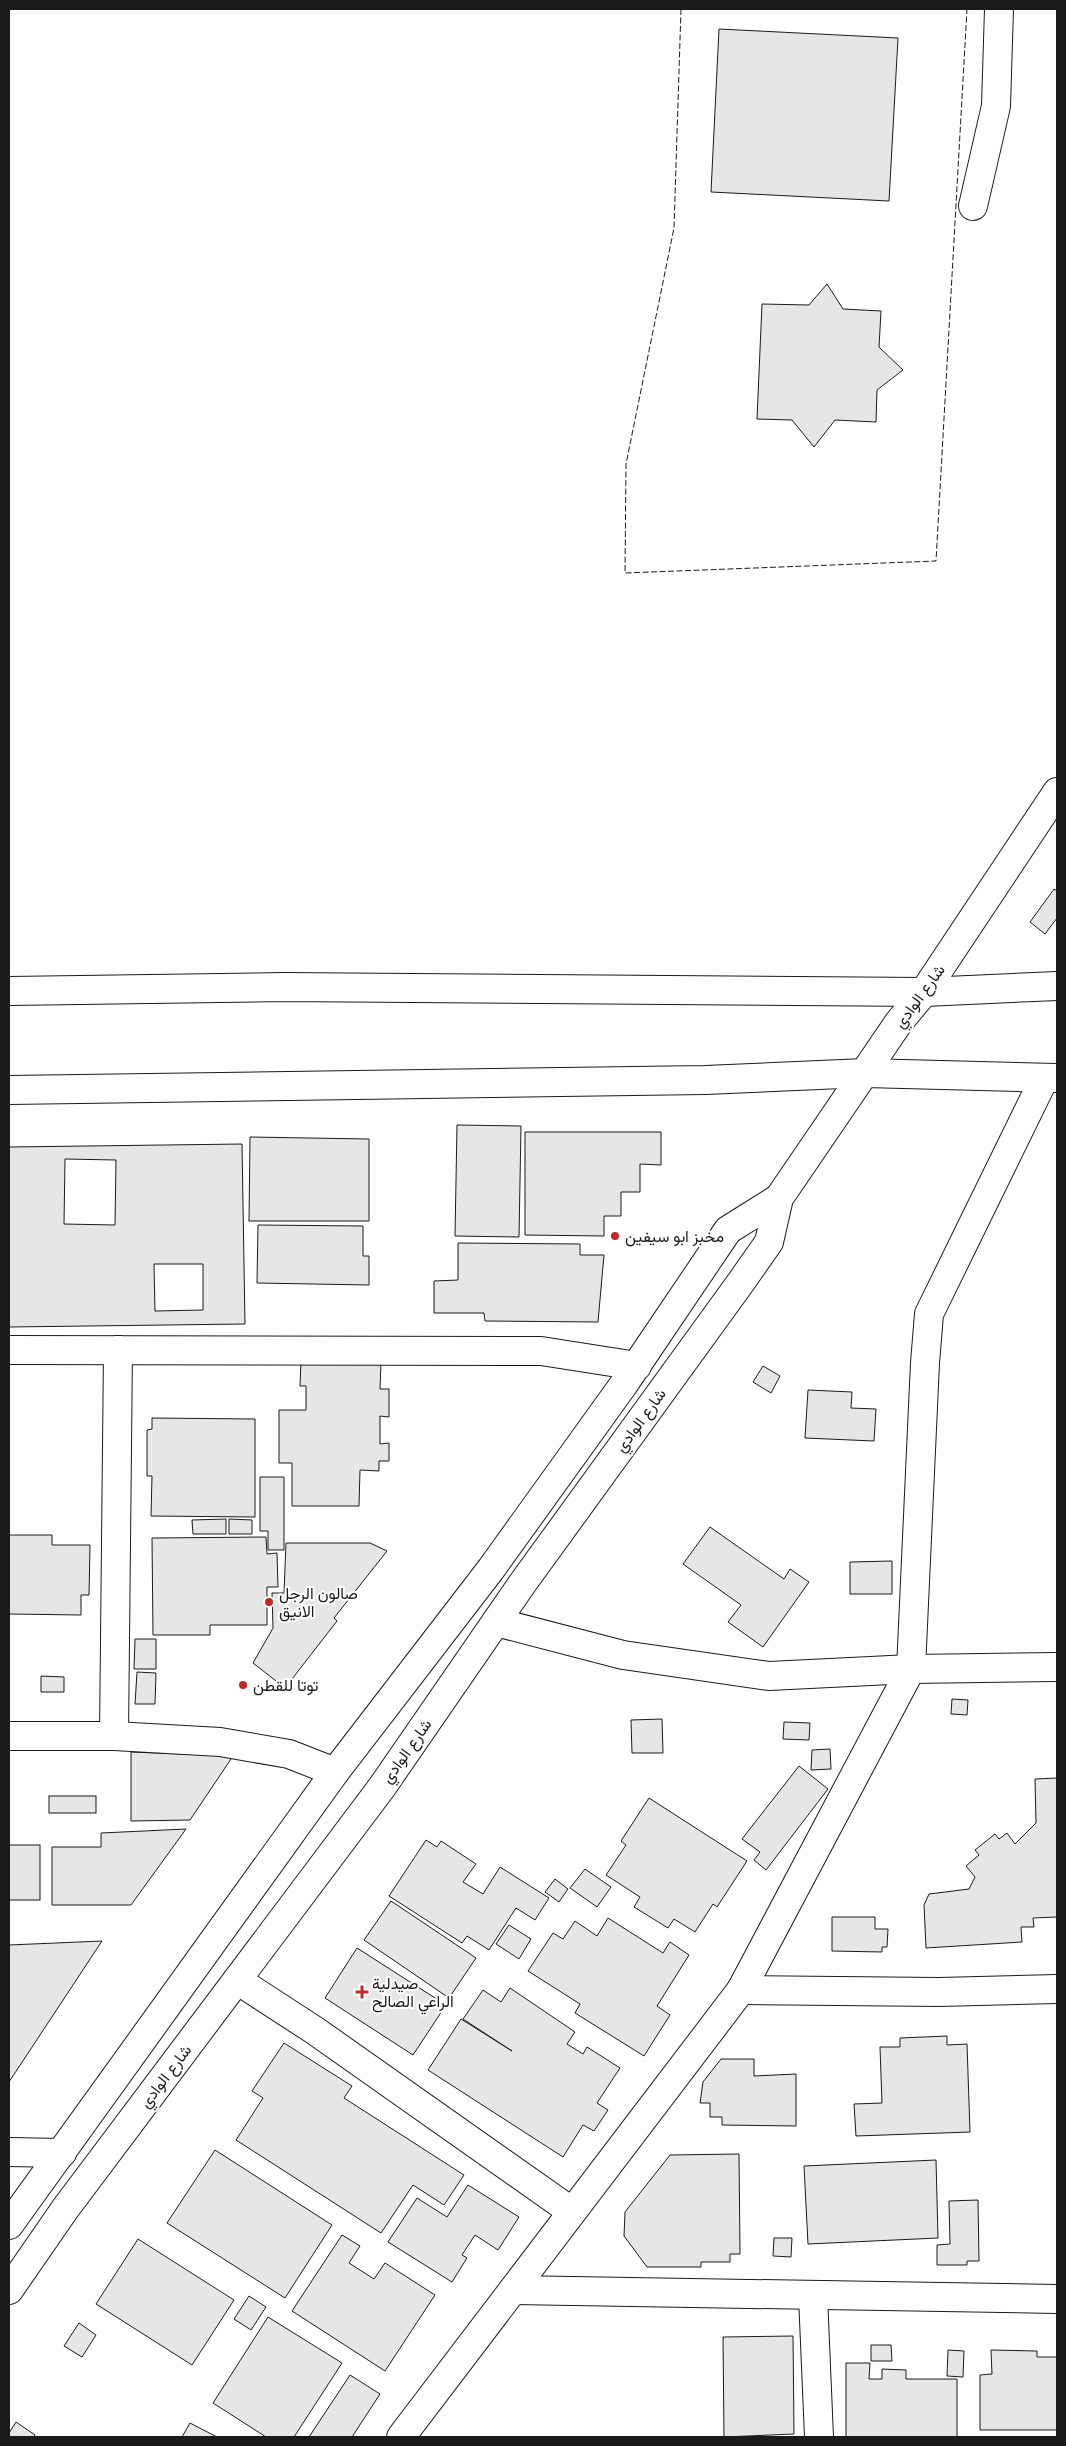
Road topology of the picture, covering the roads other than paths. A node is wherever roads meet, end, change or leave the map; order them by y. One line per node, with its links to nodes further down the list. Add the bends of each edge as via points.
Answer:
1 (999, 9): 2 (street, via 996,106)
2 (973, 206)
3 (1057, 792): 6 (street, شارع الوادي)
4 (1057, 986): 6 (street)
5 (9, 991): 6 (street, via 284,987)
6 (924, 992): 7 (street, شارع الوادي, via 899,1022)
7 (865, 1073): 8 (street); 9 (street, via 705,1080); 10 (street, شارع الوادي)
8 (1051, 1078): 16 (street, via 929,1314)
9 (9, 1090)
10 (779, 1198): 13 (street, شارع الوادي, via 728,1230); 14 (street, شارع الوادي, via 769,1242)
11 (9, 1350): 12 (street)
12 (118, 1350): 13 (street, via 541,1350); 18 (street)
13 (637, 1366): 19 (street, شارع الوادي, via 491,1569)
14 (496, 1622): 16 (street, via 623,1655 769,1676); 20 (street, شارع الوادي, via 382,1787)
15 (1057, 1667): 16 (street)
16 (912, 1669): 22 (street)
17 (9, 1736): 18 (street)
18 (114, 1736): 19 (street, via 220,1742 289,1754)
19 (335, 1772): 24 (street, شارع الوادي)
20 (237, 1980): 25 (street, via 314,2030); 27 (street, شارع الوادي, via 65,2209)
21 (1057, 1989): 22 (street, via 939,1992)
22 (741, 1990): 25 (street)
23 (9, 2152): 24 (street)
24 (62, 2153): 26 (street, شارع الوادي)
25 (571, 2212): 28 (street)
26 (9, 2225)
27 (9, 2290)
28 (513, 2290): 29 (street); 31 (street)
29 (814, 2296): 30 (street); 32 (street)
30 (1057, 2299)
31 (401, 2437)
32 (819, 2437)

